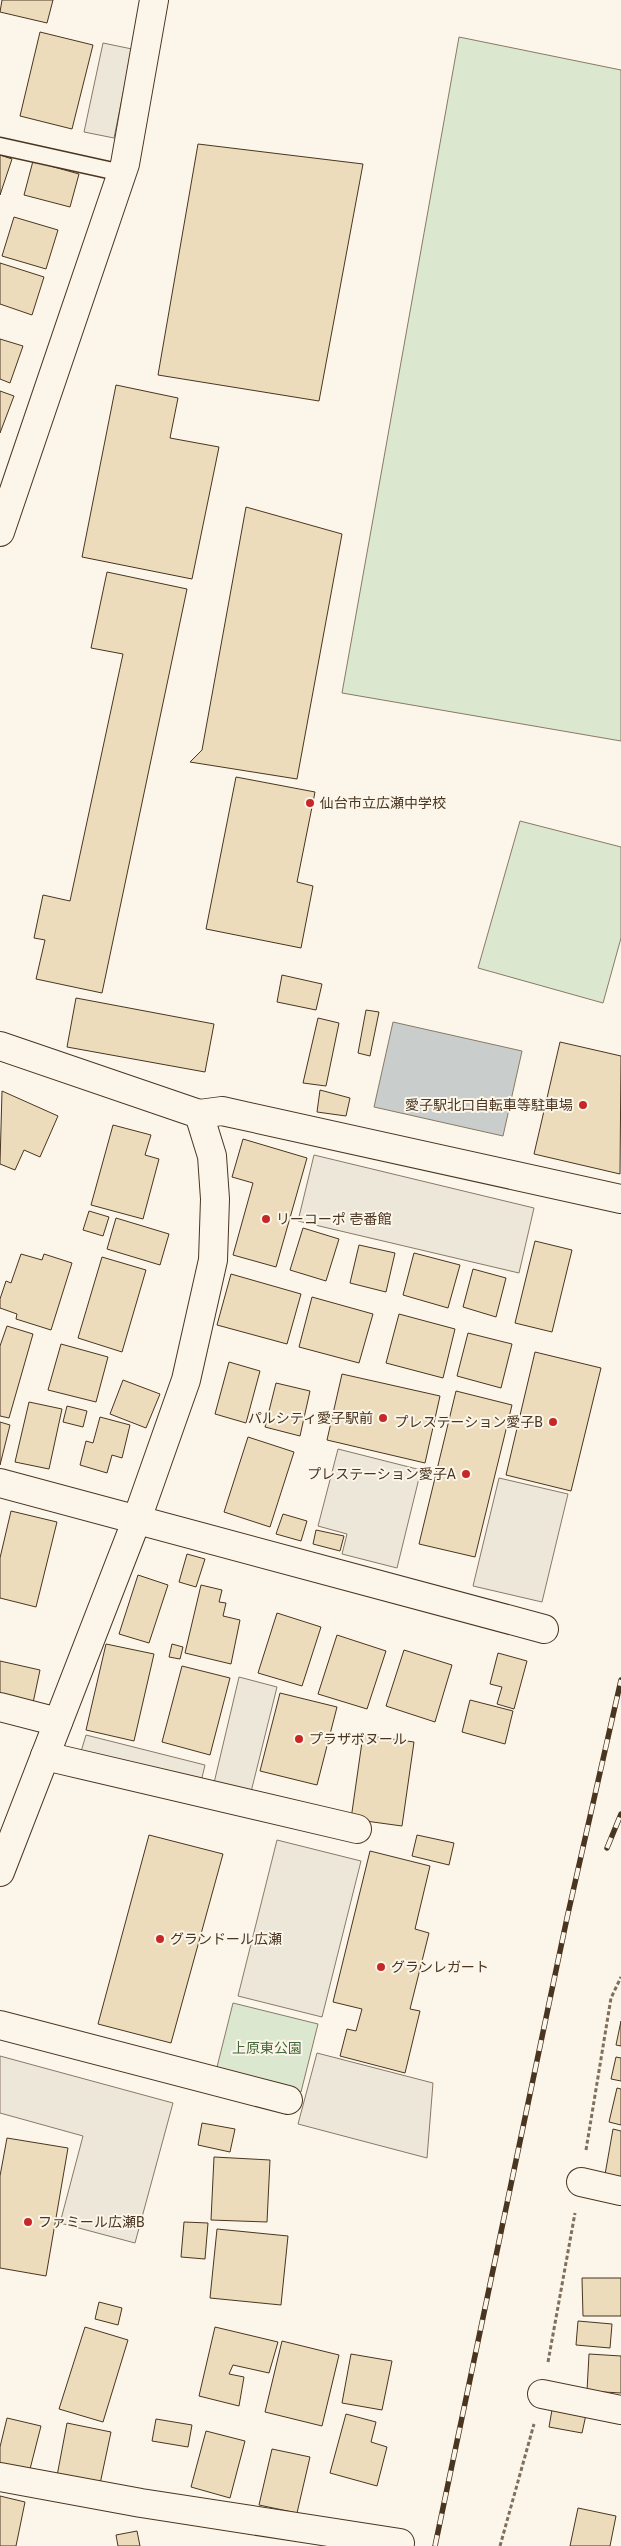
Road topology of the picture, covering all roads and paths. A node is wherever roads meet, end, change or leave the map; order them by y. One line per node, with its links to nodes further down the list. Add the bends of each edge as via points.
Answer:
1 (154, 0): 3 (street)
2 (0, 146): 3 (lane)
3 (122, 173): 4 (street)
4 (9, 478): 5 (street)
5 (0, 532)
6 (0, 1046): 7 (street)
7 (199, 1114): 8 (street, via 222,1111); 10 (street, via 212,1156 215,1199 213,1260 186,1380)
8 (621, 1199)
9 (0, 1483): 10 (street)
10 (137, 1519): 11 (street); 13 (street)
11 (544, 1628)
12 (0, 1707): 13 (street)
13 (58, 1722): 14 (street)
14 (45, 1756): 15 (street); 16 (street)
15 (357, 1829)
16 (0, 1872)
17 (0, 2025): 18 (street)
18 (288, 2100)
19 (581, 2182): 20 (street)
20 (621, 2191)
21 (542, 2394): 22 (street); 25 (path)
22 (621, 2410)
23 (0, 2477): 24 (street)
24 (400, 2543)
25 (500, 2546)

